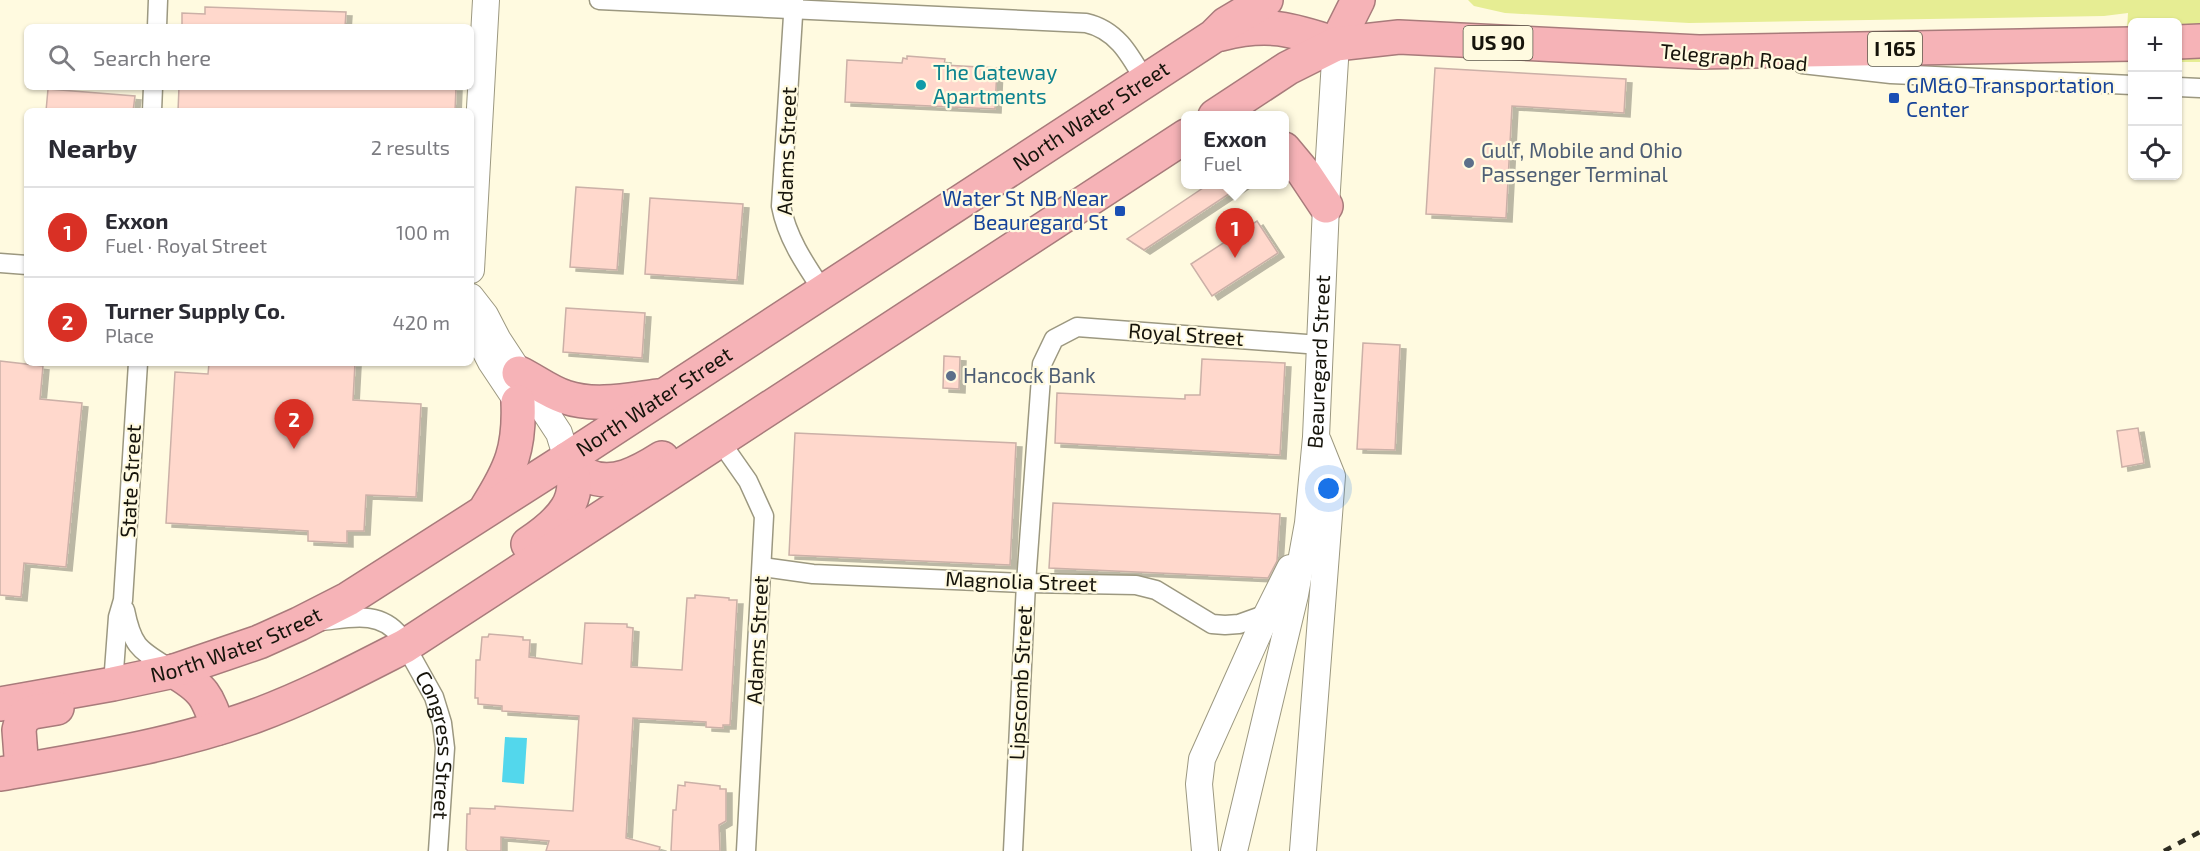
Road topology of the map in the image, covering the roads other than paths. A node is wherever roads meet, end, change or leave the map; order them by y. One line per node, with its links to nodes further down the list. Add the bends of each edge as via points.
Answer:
1 (158, 0): 7 (street)
2 (486, 0): 24 (street)
3 (599, 0): 6 (street)
4 (1358, 0): 11 (highway)
5 (1258, 3): 8 (highway, North Water Street)
6 (794, 5): 14 (street, via 1098,26 1116,38); 27 (street, Adams Street, via 782,206 787,230)
7 (157, 24)
8 (1214, 36): 11 (highway, via 1248,28 1282,28); 14 (highway, North Water Street)
9 (2200, 41): 10 (highway)
10 (2182, 42)
11 (1336, 44): 13 (highway, Telegraph Road / US 90, via 1399,37); 20 (highway, via 1288,68); 23 (street, Beauregard Street)
12 (2128, 44): 13 (highway, I 165)
13 (1699, 52): 15 (street, Telegraph Road, via 1891,74)
14 (1145, 81): 27 (highway, North Water Street)
15 (2128, 85)
16 (2182, 87): 17 (street)
17 (2200, 88)
18 (153, 90): 19 (street)
19 (152, 108)
20 (1223, 111)
21 (1181, 140): 32 (highway)
22 (1289, 155): 23 (highway)
23 (1326, 206): 31 (street, Beauregard Street)
24 (474, 216)
25 (0, 263): 26 (street)
26 (24, 266)
27 (823, 291): 35 (highway, North Water Street)
28 (474, 301): 34 (street, via 485,315)
29 (474, 329): 34 (street, via 490,362)
30 (1054, 339): 31 (street, Royal Street, via 1077,327); 42 (street, Lipscomb Street, via 1042,364)
31 (1320, 345): 36 (street, Beauregard Street)
32 (841, 363): 37 (highway); 38 (highway, via 776,384 634,474 615,479 593,477)
33 (138, 366): 43 (street, State Street)
34 (519, 387): 35 (highway, via 579,400); 38 (street, via 527,411 550,446); 39 (highway, via 515,453 506,478)
35 (665, 395): 38 (highway, North Water Street)
36 (1317, 437): 40 (street, Beauregard Street); 58 (street, via 1332,476)
37 (720, 441): 41 (street, Adams Street, via 748,481 764,516); 46 (highway)
38 (567, 459): 39 (highway, North Water Street); 46 (highway, via 574,473 574,489 560,520 479,578)
39 (484, 512): 45 (highway, North Water Street, via 348,599)
40 (1308, 523): 44 (street); 57 (street, Beauregard Street)
41 (762, 567): 42 (street, Magnolia Street, via 813,574); 54 (street, Adams Street)
42 (1026, 583): 44 (street, Magnolia Street, via 1144,586 1212,624 1239,624); 55 (street, Lipscomb Street)
43 (123, 600): 48 (street, State Street, via 132,638 140,649); 49 (street, State Street)
44 (1267, 614): 56 (street, via 1202,759 1199,784)
45 (299, 624): 47 (street, Congress Street, via 371,618 394,629); 48 (highway, North Water Street)
46 (434, 628): 47 (highway)
47 (405, 646): 51 (highway, via 331,684); 53 (street, Congress Street, via 434,697 442,723 445,748)
48 (174, 671): 49 (highway, North Water Street); 51 (highway, via 205,694)
49 (113, 684): 50 (highway, North Water Street); 52 (highway, via 85,703 24,716)
50 (0, 704)
51 (218, 728): 52 (highway, via 114,754)
52 (11, 772)
53 (438, 851)
54 (746, 851)
55 (1013, 851)
56 (1205, 851)
57 (1234, 851)
58 (1303, 851)

